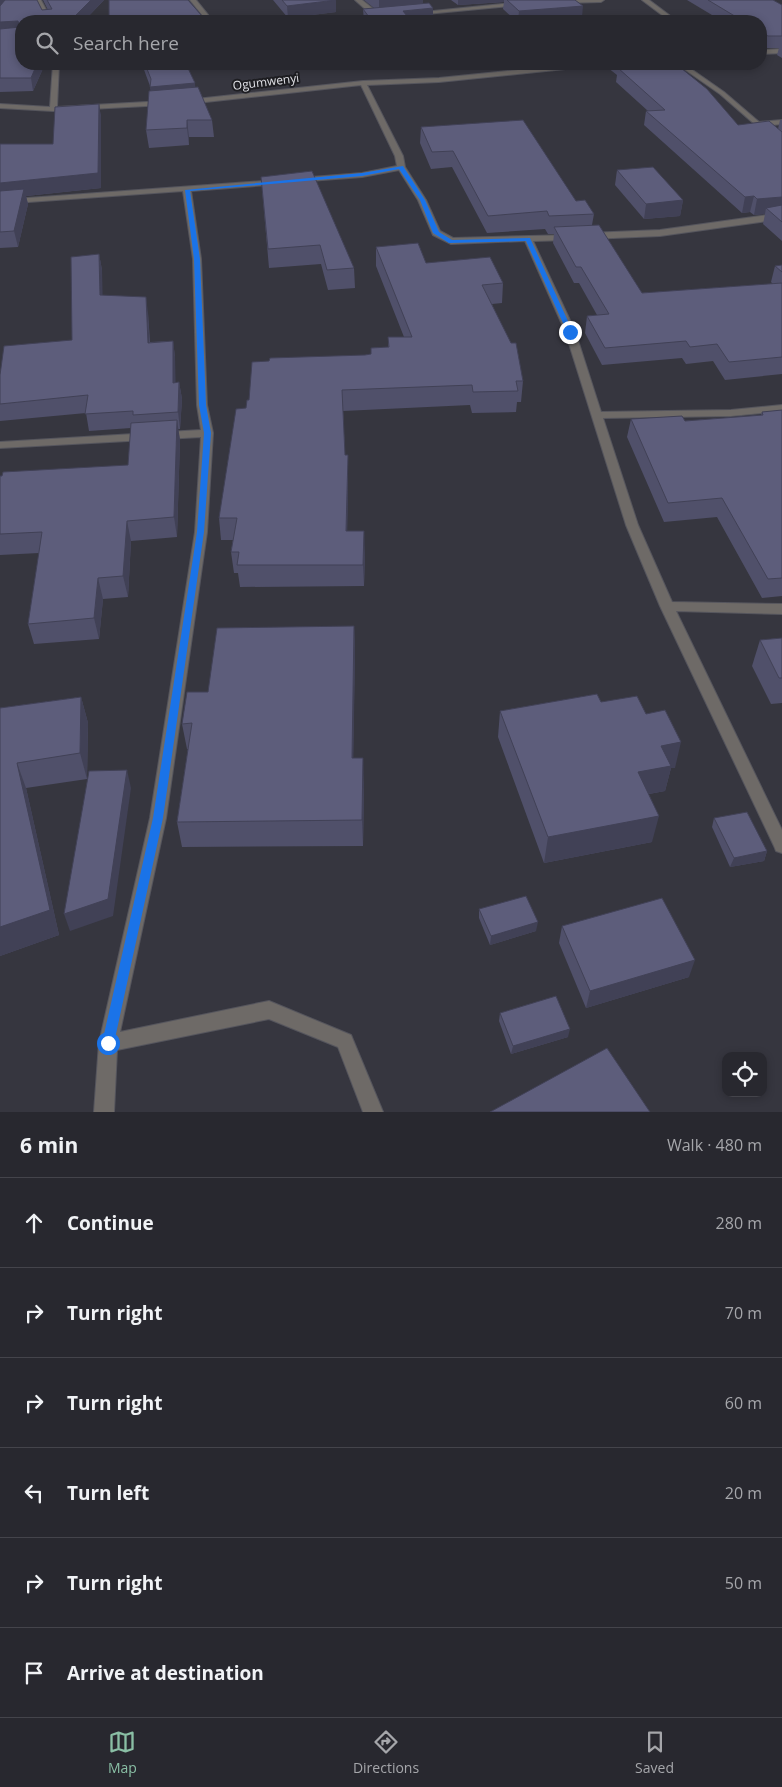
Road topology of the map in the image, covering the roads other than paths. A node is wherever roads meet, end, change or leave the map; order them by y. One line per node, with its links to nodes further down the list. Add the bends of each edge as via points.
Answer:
1 (38, 0): 9 (street)
2 (193, 0): 10 (street)
3 (358, 0): 11 (street)
4 (601, 0): 6 (street)
5 (645, 0): 12 (street)
6 (556, 1)
7 (528, 2): 8 (street)
8 (405, 14)
9 (46, 15)
10 (205, 15)
11 (375, 15)
12 (666, 15)
13 (782, 51): 14 (street)
14 (767, 52)
15 (56, 70): 22 (street)
16 (536, 70): 18 (street, Ogumwenyi, via 439,80)
17 (689, 70): 24 (street, via 722,93)
18 (363, 82): 19 (street, Ogumwenyi); 26 (street, via 399,156)
19 (181, 102)
20 (173, 103): 22 (street)
21 (0, 106): 22 (street)
22 (54, 108)
23 (782, 122): 24 (street)
24 (756, 124): 25 (street)
25 (782, 146)
26 (401, 167): 27 (street, via 362,175); 32 (street, via 422,200 436,233 451,241)
27 (294, 181)
28 (284, 182): 29 (street)
29 (187, 190): 30 (street); 35 (street, via 197,259 202,405)
30 (0, 202)
31 (782, 216): 32 (street, via 660,232)
32 (528, 239): 34 (street, via 570,332)
33 (782, 408): 34 (street, via 732,413)
34 (598, 415): 37 (street, via 632,525)
35 (207, 433): 36 (street); 40 (street, via 200,532 158,818)
36 (0, 445)
37 (667, 606): 38 (street); 39 (street)
38 (782, 609)
39 (782, 846)
40 (108, 1043): 41 (street); 42 (street, via 269,1010 345,1041)
41 (104, 1112)
42 (373, 1112)

